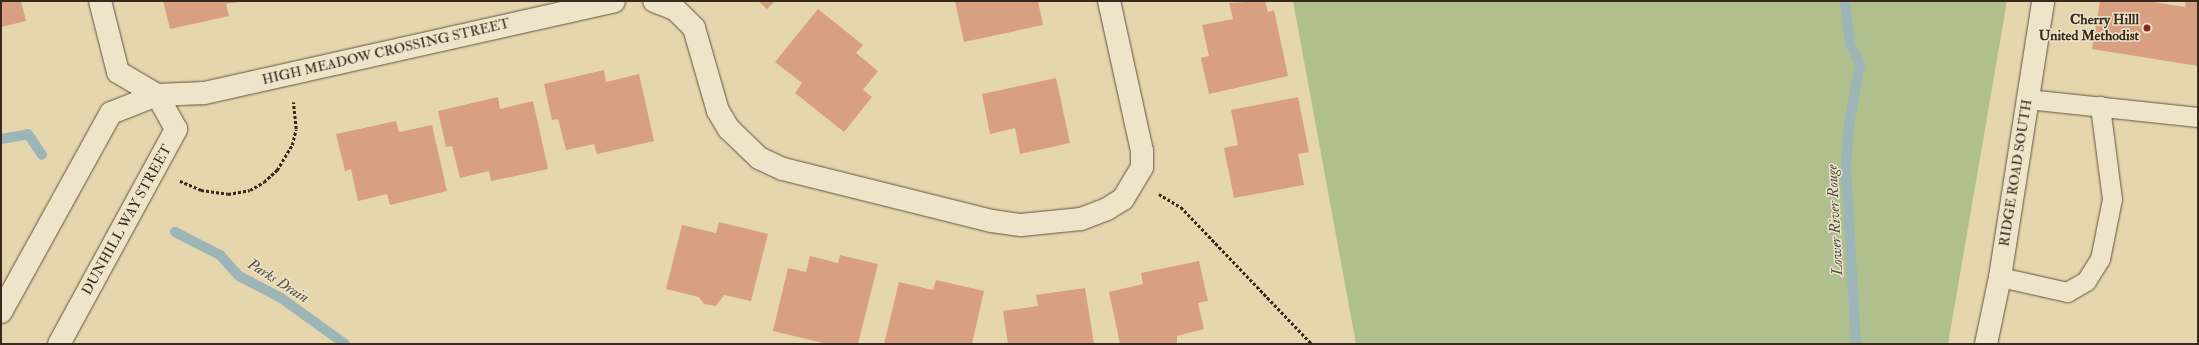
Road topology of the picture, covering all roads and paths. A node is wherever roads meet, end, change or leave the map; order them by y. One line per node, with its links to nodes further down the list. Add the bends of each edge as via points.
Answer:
1 (100, 1): 6 (street, via 118,72)
2 (614, 1): 6 (street, HIGH MEADOW CROSSING STREET, via 204,93)
3 (654, 1): 12 (street, via 675,9 694,28 718,111 743,144 769,164 992,221 1021,225 1081,219 1123,199)
4 (1109, 1): 12 (street, via 1142,151 1142,167)
5 (2043, 1): 8 (street, RIDGE ROAD SOUTH)
6 (157, 95): 14 (street, via 111,113); 15 (street, DUNHILL WAY STREET, via 176,129)
7 (293, 98): 11 (path, via 296,129 292,145 277,170 264,182 250,190 228,194 201,190)
8 (2027, 99): 9 (lane); 13 (street, RIDGE ROAD SOUTH)
9 (2100, 106): 10 (lane); 13 (lane, via 2112,199 2100,259 2086,281 2066,292)
10 (2198, 117)
11 (175, 178)
12 (1137, 180): 16 (path, via 1181,207)
13 (2000, 277): 17 (street, RIDGE ROAD SOUTH)
14 (1, 312)
15 (59, 344)
16 (1312, 344)
17 (1986, 344)

